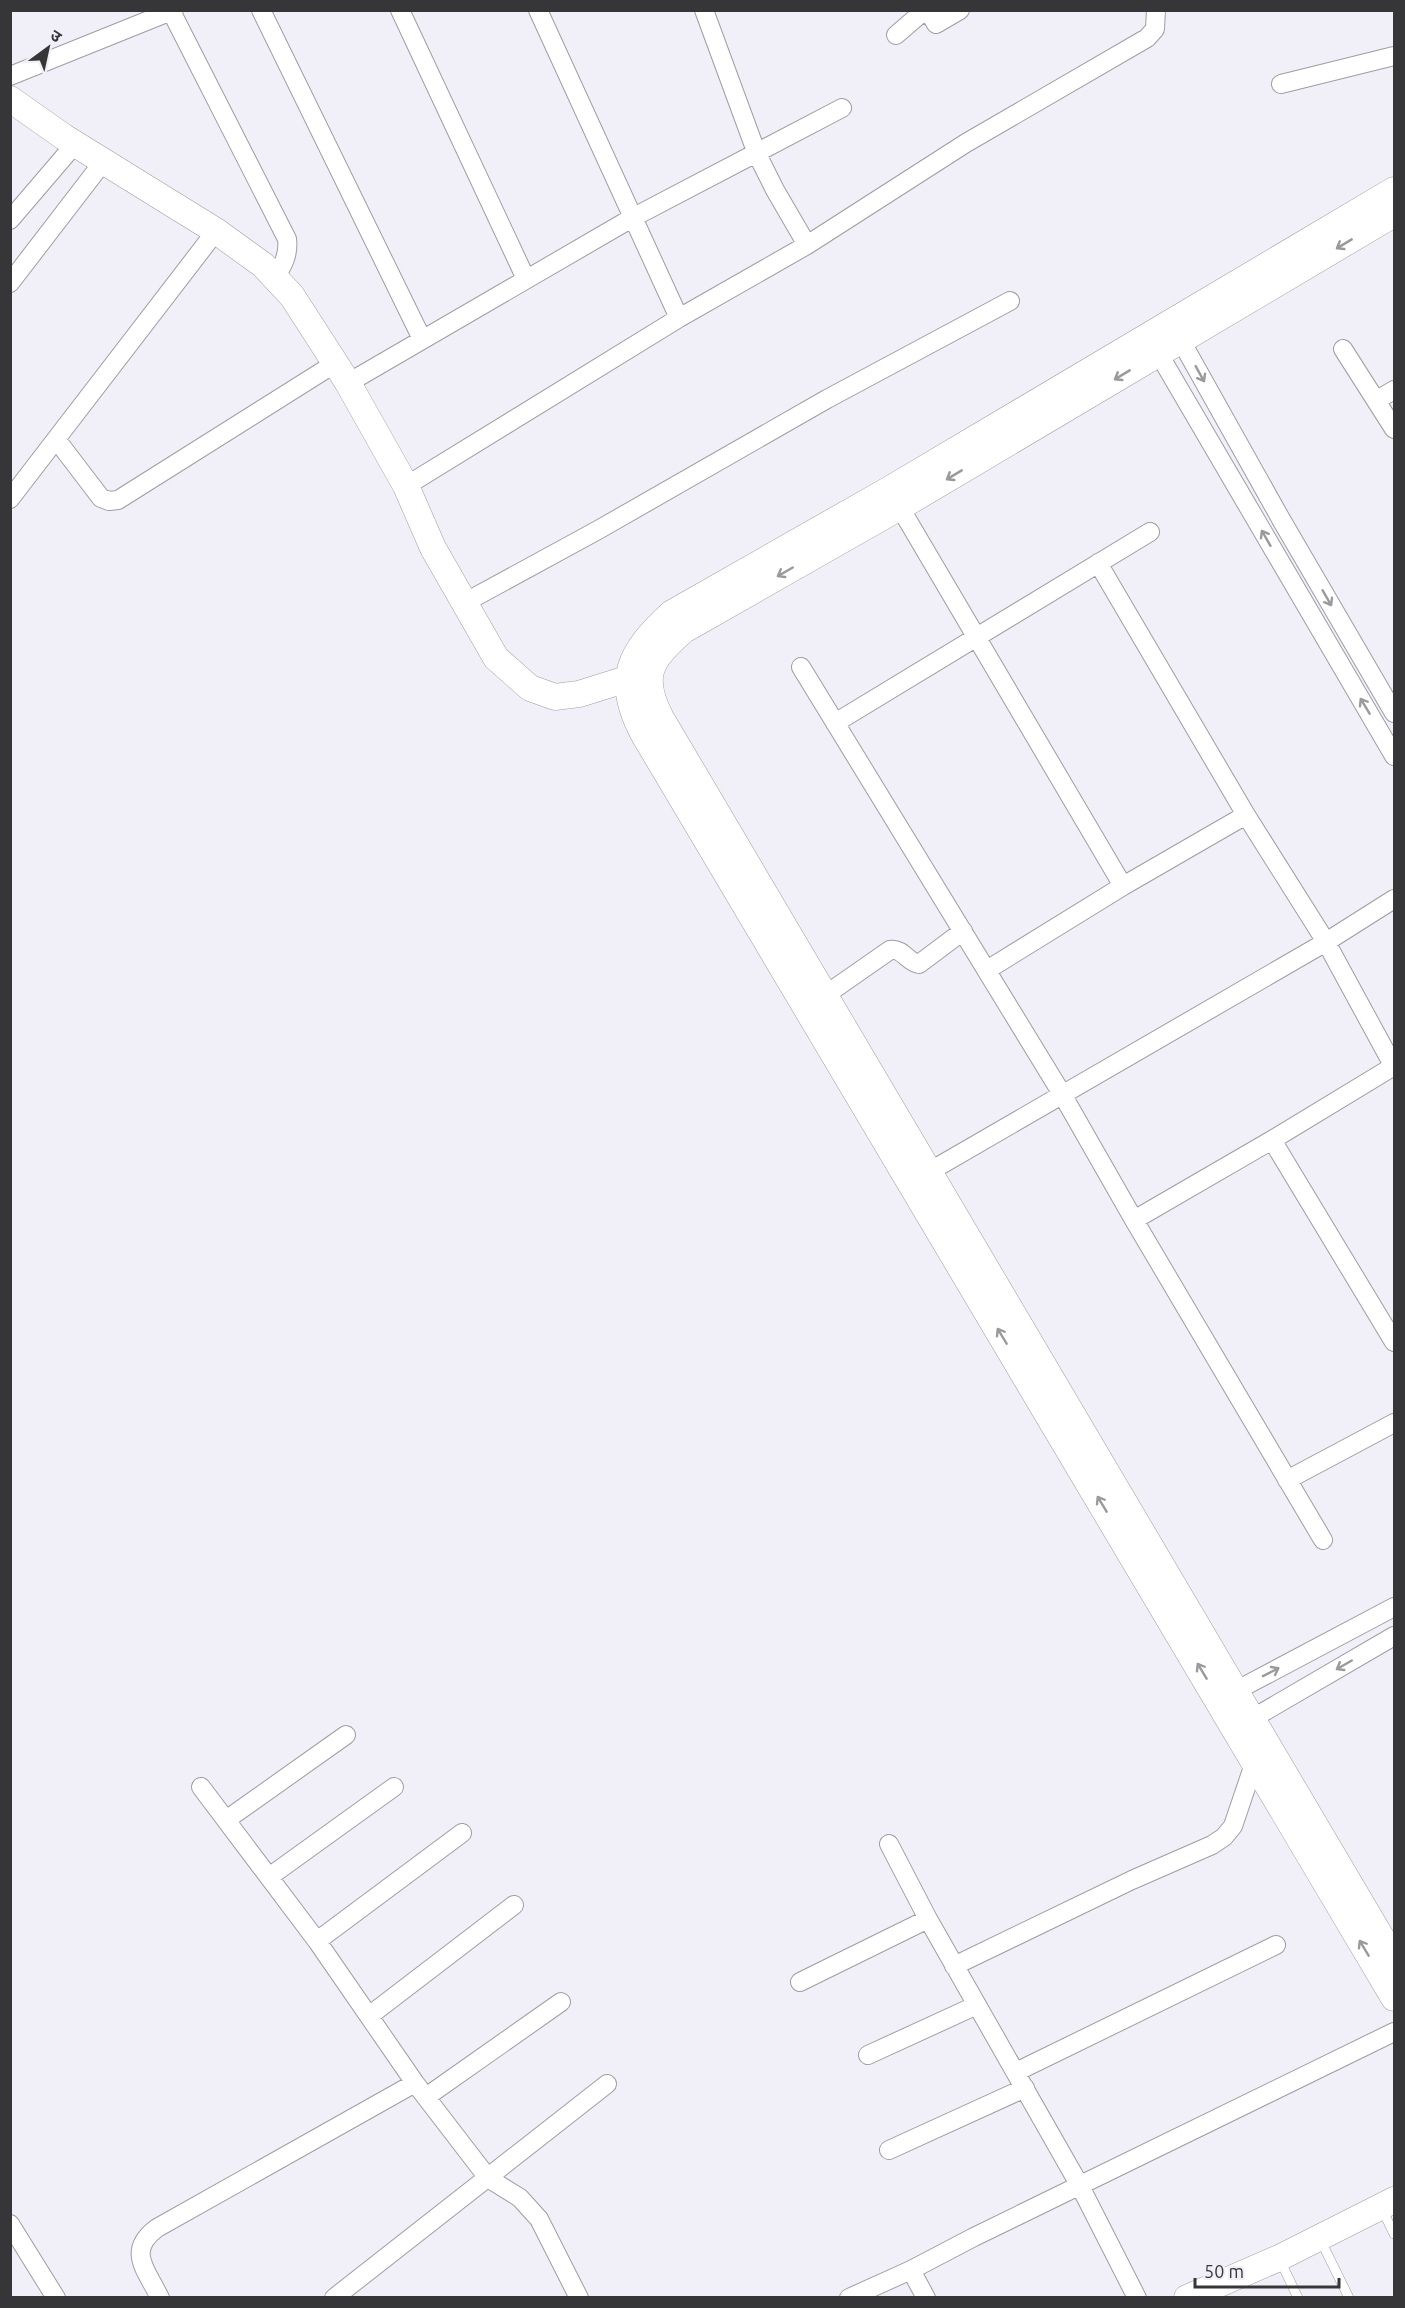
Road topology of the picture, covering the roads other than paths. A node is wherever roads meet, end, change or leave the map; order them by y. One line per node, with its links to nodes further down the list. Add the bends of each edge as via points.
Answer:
1 (261, 10): 30 (street)
2 (400, 10): 25 (street)
3 (538, 10): 20 (street)
4 (704, 10): 16 (street)
5 (960, 10): 8 (street, via 936,24)
6 (1156, 10): 23 (street, via 1155,29 1147,38 966,142)
7 (172, 11): 11 (street); 24 (street, via 286,239 286,260)
8 (928, 11): 9 (street)
9 (896, 35)
10 (1395, 56): 12 (street)
11 (10, 76)
12 (1281, 84)
13 (10, 99): 15 (street)
14 (842, 108): 16 (street)
15 (75, 144): 17 (street); 21 (street)
16 (757, 154): 20 (street); 23 (street)
17 (103, 162): 22 (street); 26 (street)
18 (1395, 190): 29 (street)
19 (1395, 214): 29 (street, one-way to 29)
20 (632, 218): 25 (street); 28 (street)
21 (10, 220)
22 (216, 231): 24 (street); 37 (street)
23 (807, 245): 28 (street)
24 (275, 278): 33 (street, via 292,296)
25 (526, 279): 30 (street)
26 (10, 283)
27 (1010, 301): 43 (street)
28 (680, 318): 38 (street)
29 (1176, 332): 31 (street); 47 (street, one-way to 47)
30 (422, 339): 33 (street)
31 (1153, 345): 39 (street); 49 (street, one-way to 31)
32 (1343, 349): 35 (street)
33 (341, 374): 37 (street, via 118,500 101,498); 38 (street)
34 (1395, 390): 35 (street)
35 (1377, 400): 36 (street)
36 (1395, 429)
37 (56, 439): 40 (street)
38 (406, 486): 43 (street)
39 (895, 498): 44 (street); 46 (street, via 684,630 666,645)
40 (10, 499)
41 (1150, 532): 42 (street)
42 (1098, 563): 44 (street); 50 (street)
43 (464, 603): 46 (street, via 496,658 530,688 555,697)
44 (977, 636): 48 (street); 51 (street)
45 (801, 667): 48 (street)
46 (638, 680): 56 (street); 60 (street, via 628,700 644,735)
47 (1395, 713)
48 (835, 723): 53 (street)
49 (1395, 756)
50 (1246, 816): 51 (street); 54 (street)
51 (1123, 886): 55 (street)
52 (1395, 899): 54 (street)
53 (963, 931): 55 (street); 56 (street, via 919,964 902,952 890,950)
54 (1326, 942): 57 (street); 58 (street)
55 (987, 970): 58 (street)
56 (824, 996): 60 (street)
57 (1394, 1066): 59 (street)
58 (1062, 1094): 60 (street); 61 (street)
59 (1272, 1140): 61 (street); 62 (street)
60 (919, 1178): 68 (street)
61 (1134, 1220): 64 (street)
62 (1395, 1342)
63 (1395, 1423): 64 (street)
64 (1287, 1480): 65 (street)
65 (1323, 1540)
66 (1395, 1607): 68 (street, one-way to 66)
67 (1395, 1636): 69 (street, one-way to 69)
68 (1228, 1695): 69 (street)
69 (1244, 1724): 71 (street)
70 (346, 1735): 74 (street)
71 (1263, 1758): 82 (street); 83 (street, via 1233,1826 1224,1837); 85 (street, one-way to 71)
72 (201, 1787): 74 (street)
73 (394, 1787): 77 (street)
74 (226, 1820): 77 (street)
75 (462, 1833): 80 (street)
76 (889, 1844): 79 (street)
77 (269, 1877): 80 (street)
78 (514, 1905): 88 (street)
79 (928, 1919): 83 (street); 84 (street)
80 (317, 1941): 88 (street)
81 (1276, 1945): 91 (street)
82 (1395, 1959)
83 (954, 1966): 87 (street)
84 (800, 1982)
85 (1395, 1998)
86 (561, 2002): 94 (street)
87 (976, 2005): 90 (street); 91 (street)
88 (369, 2016): 94 (street)
89 (1395, 2032): 97 (street)
90 (868, 2055)
91 (1016, 2072): 93 (street)
92 (607, 2084): 96 (street)
93 (1025, 2088): 95 (street); 97 (street)
94 (421, 2090): 96 (street); 105 (street, via 146,2236 140,2247 140,2259)
95 (889, 2150)
96 (488, 2178): 106 (street); 107 (street, via 530,2208)
97 (1080, 2186): 103 (street); 110 (street)
98 (1388, 2203): 100 (lane); 101 (street)
99 (10, 2224): 104 (street)
100 (1395, 2234)
101 (1319, 2237): 102 (street); 113 (lane)
102 (1279, 2258): 111 (street); 112 (lane)
103 (911, 2270): 108 (street); 109 (street)
104 (56, 2298)
105 (159, 2298)
106 (334, 2298)
107 (579, 2298)
108 (849, 2298)
109 (926, 2298)
110 (1137, 2298)
111 (1187, 2298)
112 (1298, 2298)
113 (1349, 2298)

